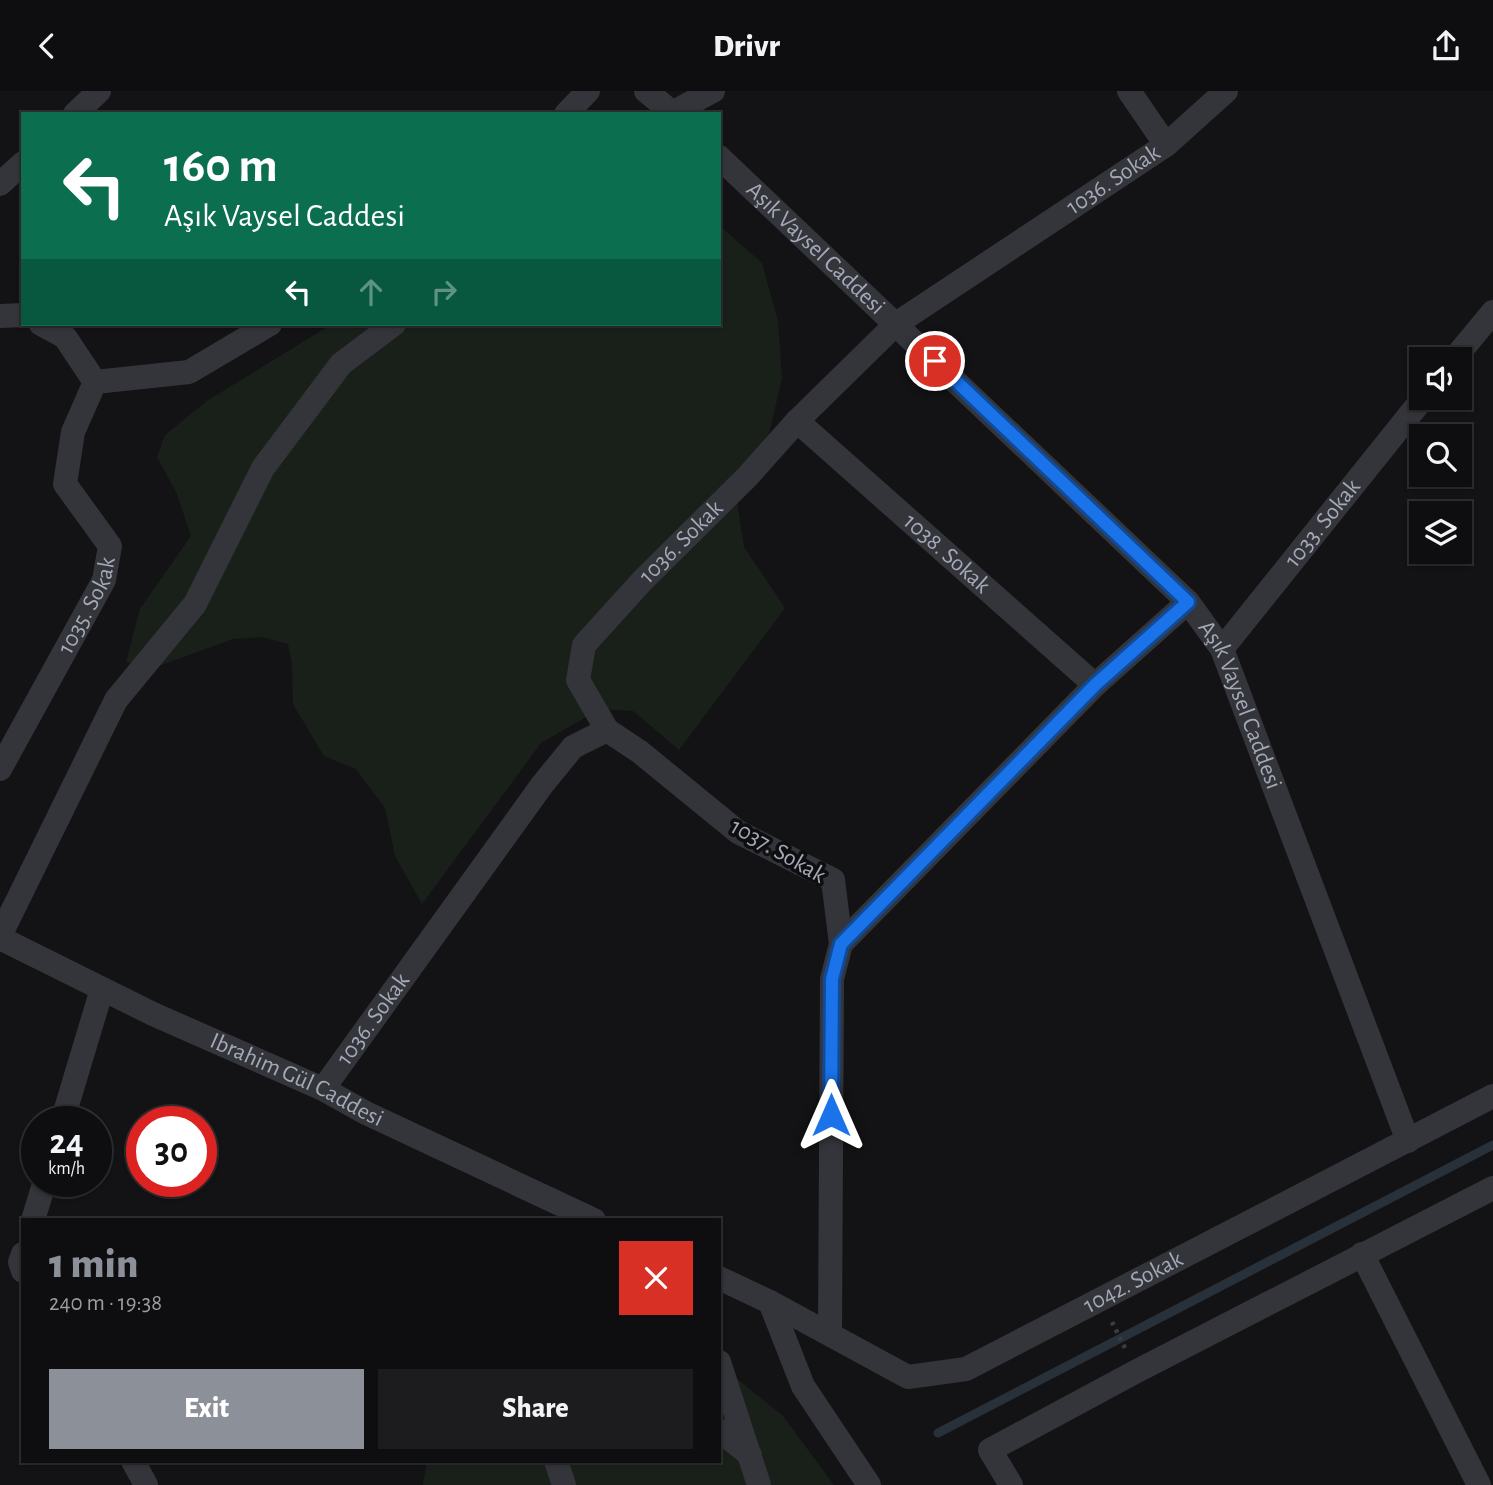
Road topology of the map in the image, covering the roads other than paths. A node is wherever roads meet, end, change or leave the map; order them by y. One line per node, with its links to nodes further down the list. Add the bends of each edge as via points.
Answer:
1 (99, 91): 7 (street)
2 (588, 91): 8 (street)
3 (646, 91): 9 (street)
4 (713, 91): 10 (street)
5 (1129, 91): 11 (street, 1036. Sokak)
6 (1226, 91): 11 (street)
7 (77, 112)
8 (568, 112)
9 (671, 112)
10 (674, 112)
11 (1166, 145): 18 (street, 1036. Sokak)
12 (721, 159): 18 (street, Aşık Vaysel Caddesi)
13 (21, 165): 14 (street)
14 (0, 184)
15 (1493, 312): 22 (street)
16 (21, 315): 17 (street)
17 (0, 316)
18 (896, 324): 25 (street, 1036. Sokak); 26 (street, Aşık Vaysel Caddesi)
19 (45, 326): 23 (street, via 65,337)
20 (267, 326): 23 (street, via 189,372)
21 (391, 326): 31 (street, via 341,364 263,468 195,604 116,700)
22 (1483, 340)
23 (95, 382): 30 (street, 1035. Sokak, via 73,432 65,484 110,546 104,580)
24 (1414, 410): 27 (street, 1033. Sokak)
25 (797, 421): 28 (street, 1038. Sokak); 29 (street, 1036. Sokak, via 584,645 578,680)
26 (1188, 602): 27 (street, Aşık Vaysel Caddesi); 28 (street)
27 (1222, 649): 37 (street, Aşık Vaysel Caddesi)
28 (1095, 685): 32 (street)
29 (607, 730): 32 (street, 1037. Sokak, via 738,832 833,880); 34 (street, 1036. Sokak, via 573,747 542,785)
30 (0, 769)
31 (0, 937): 33 (street, Ibrahim Gül Caddesi)
32 (841, 944): 45 (street, via 832,979)
33 (102, 989): 34 (street, Ibrahim Gül Caddesi); 36 (street)
34 (323, 1089): 41 (street, Ibrahim Gül Caddesi)
35 (1493, 1096): 37 (street, 1042. Sokak)
36 (67, 1106)
37 (1408, 1141): 45 (street, 1042. Sokak, via 966,1369 908,1377)
38 (1493, 1188): 42 (street)
39 (39, 1197): 40 (street)
40 (34, 1218)
41 (590, 1218)
42 (1362, 1254): 55 (street, via 990,1450); 56 (street)
43 (721, 1279): 44 (street)
44 (770, 1302): 45 (street, 1042. Sokak); 54 (street, via 803,1386)
45 (830, 1333)
46 (721, 1368): 48 (street)
47 (721, 1432): 48 (street)
48 (751, 1456): 53 (street)
49 (134, 1463): 51 (street)
50 (557, 1463): 52 (street)
51 (146, 1485)
52 (564, 1485)
53 (759, 1485)
54 (869, 1485)
55 (1011, 1485)
56 (1479, 1485)

